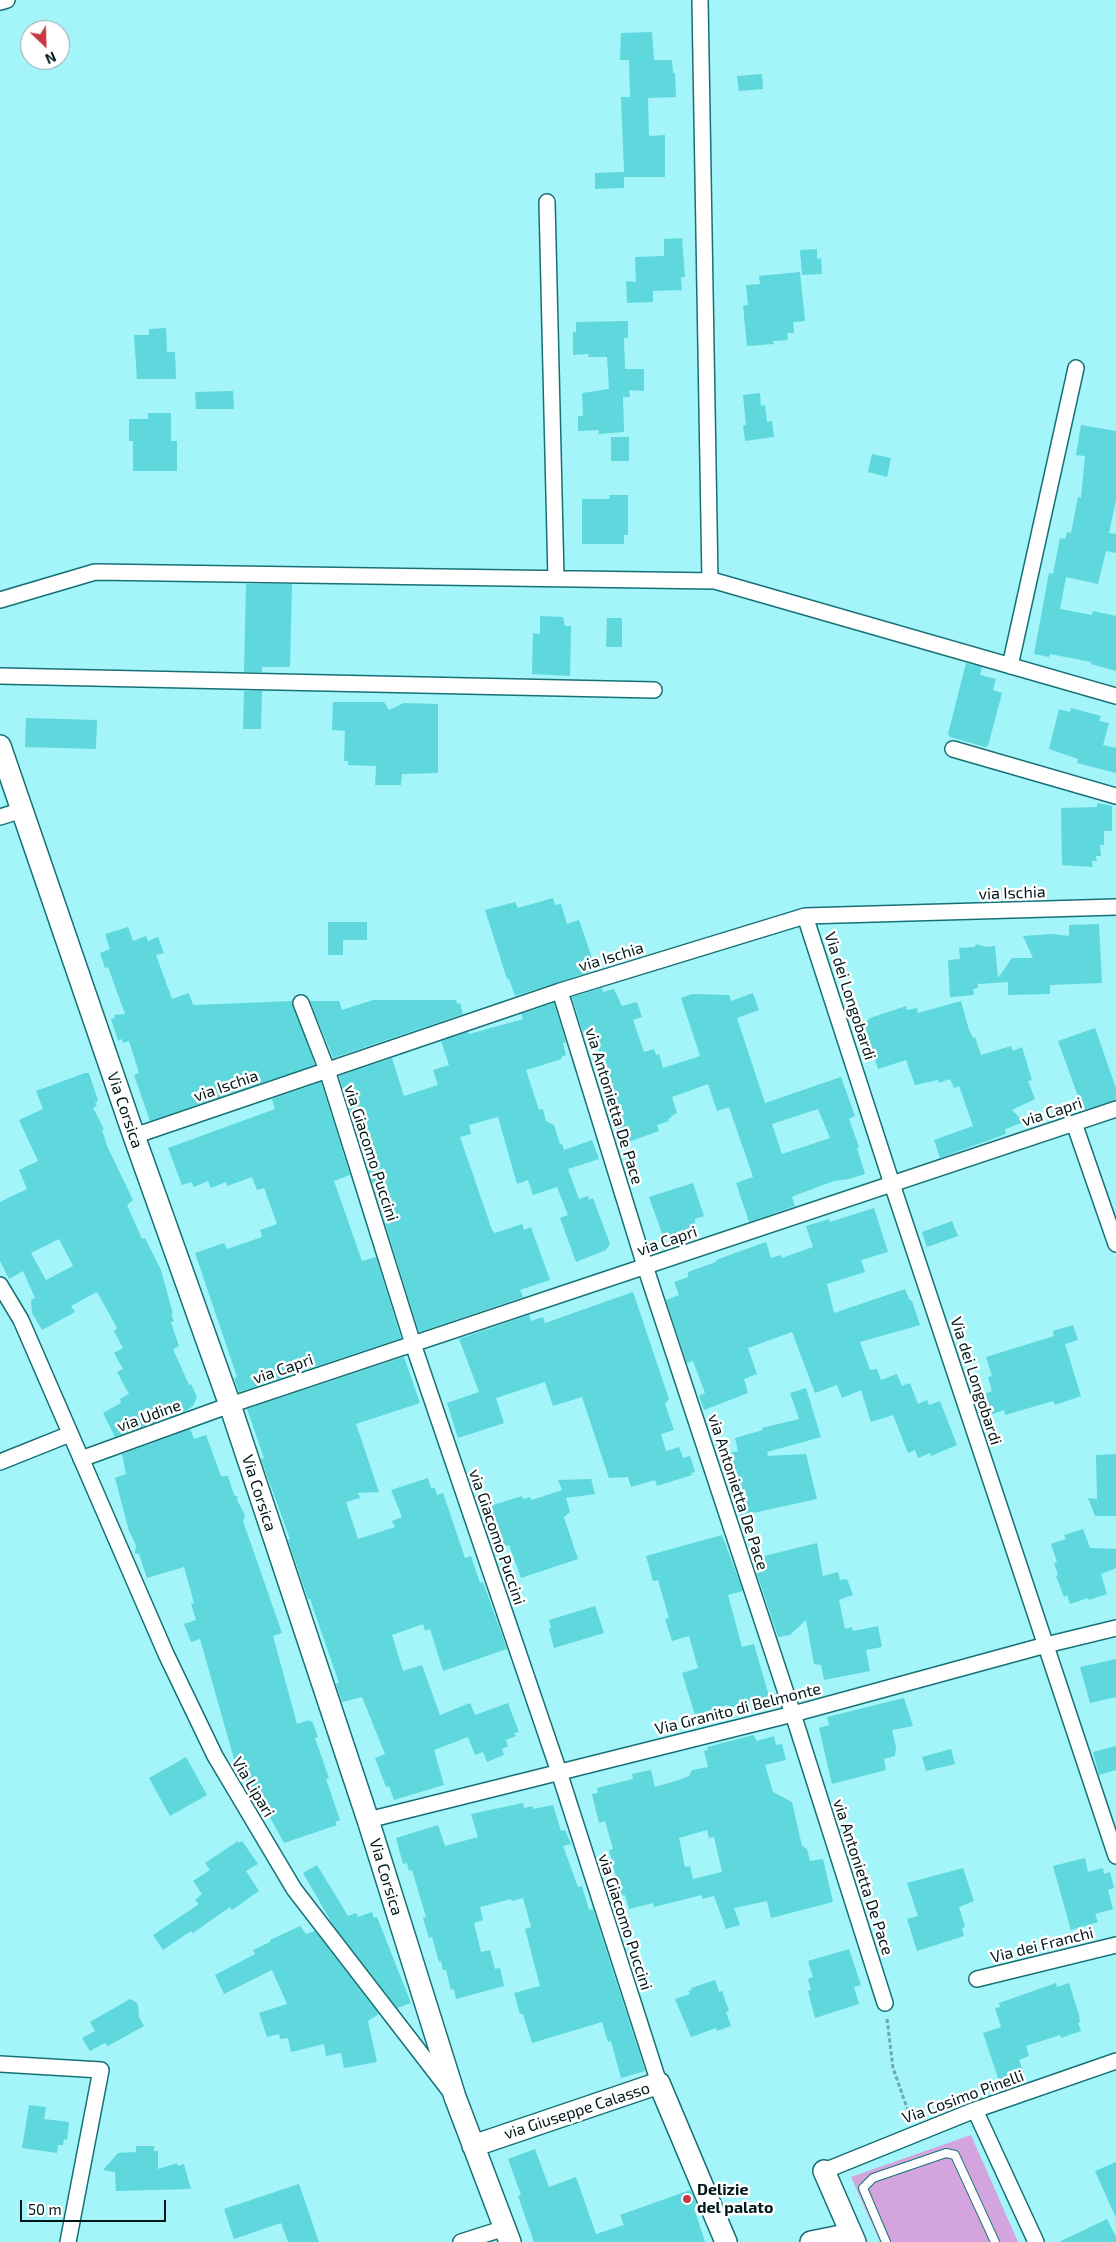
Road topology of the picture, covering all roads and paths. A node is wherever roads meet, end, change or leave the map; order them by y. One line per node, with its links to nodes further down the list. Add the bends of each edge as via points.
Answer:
1 (7, 0): 3 (street)
2 (700, 0): 7 (street)
3 (0, 2)
4 (547, 202): 6 (street)
5 (1076, 368): 9 (street)
6 (556, 579): 7 (street); 8 (street, via 95,572)
7 (710, 581): 9 (street)
8 (0, 600)
9 (1010, 666): 12 (street)
10 (0, 676): 11 (street)
11 (654, 690)
12 (1116, 696)
13 (0, 746): 16 (main road, Via Corsica)
14 (953, 749): 15 (street)
15 (1116, 796)
16 (22, 810): 17 (street); 25 (main road, Via Corsica)
17 (0, 817)
18 (1116, 907): 19 (street, via Ischia)
19 (805, 916): 20 (street, via Ischia); 26 (street, Via dei Longobardi)
20 (560, 991): 22 (street, via Ischia); 28 (street, via Antonietta De Pace)
21 (301, 1003): 22 (street, via Giacomo Puccini)
22 (327, 1070): 25 (street, via Ischia); 30 (street, via Giacomo Puccini)
23 (1116, 1109): 24 (street, via Capri)
24 (1074, 1123): 26 (street, via Capri); 27 (street)
25 (134, 1136): 31 (main road, Via Corsica)
26 (892, 1184): 28 (street, via Capri); 36 (street, Via dei Longobardi)
27 (1116, 1244)
28 (645, 1266): 30 (street, via Capri); 37 (street, via Antonietta De Pace)
29 (0, 1285): 32 (street, Via Lipari, via 21,1320)
30 (413, 1344): 31 (street, via Capri); 38 (street, via Giacomo Puccini)
31 (230, 1405): 33 (street, via Udine); 39 (main road, Via Corsica)
32 (70, 1434): 33 (street, Via Lipari); 34 (street)
33 (80, 1459): 47 (street, Via Lipari, via 215,1756 294,1889)
34 (0, 1462)
35 (1116, 1628): 36 (street, Via Granito di Belmonte)
36 (1046, 1645): 37 (street, Via Granito di Belmonte); 40 (street, Via dei Longobardi)
37 (793, 1714): 38 (street, Via Granito di Belmonte); 43 (street, via Antonietta De Pace)
38 (558, 1772): 39 (street, Via Granito di Belmonte); 46 (street, via Giacomo Puccini)
39 (368, 1820): 47 (main road, Via Corsica)
40 (1116, 1856)
41 (1116, 1944): 42 (street, Via dei Franchi)
42 (977, 1979)
43 (885, 2003): 49 (path, via 893,2068)
44 (1116, 2061): 48 (street, Via Cosimo Pinelli)
45 (0, 2064): 54 (street, via 101,2070)
46 (659, 2083): 50 (main road, via Giuseppe Calasso); 56 (main road, via Giuseppe Calasso)
47 (455, 2097): 50 (main road, Via Corsica)
48 (975, 2110): 49 (street, Via Cosimo Pinelli); 60 (street)
49 (916, 2133): 51 (street, Via Cosimo Pinelli)
50 (473, 2146): 52 (main road, Via Corsica)
51 (824, 2171): 53 (main road)
52 (507, 2235): 55 (street)
53 (853, 2238): 57 (main road)
54 (68, 2242)
55 (461, 2242)
56 (726, 2242)
57 (811, 2242)
58 (886, 2242): 59 (lane, via 863,2188 872,2178 946,2153 955,2154)
59 (995, 2242)
60 (1036, 2242)

